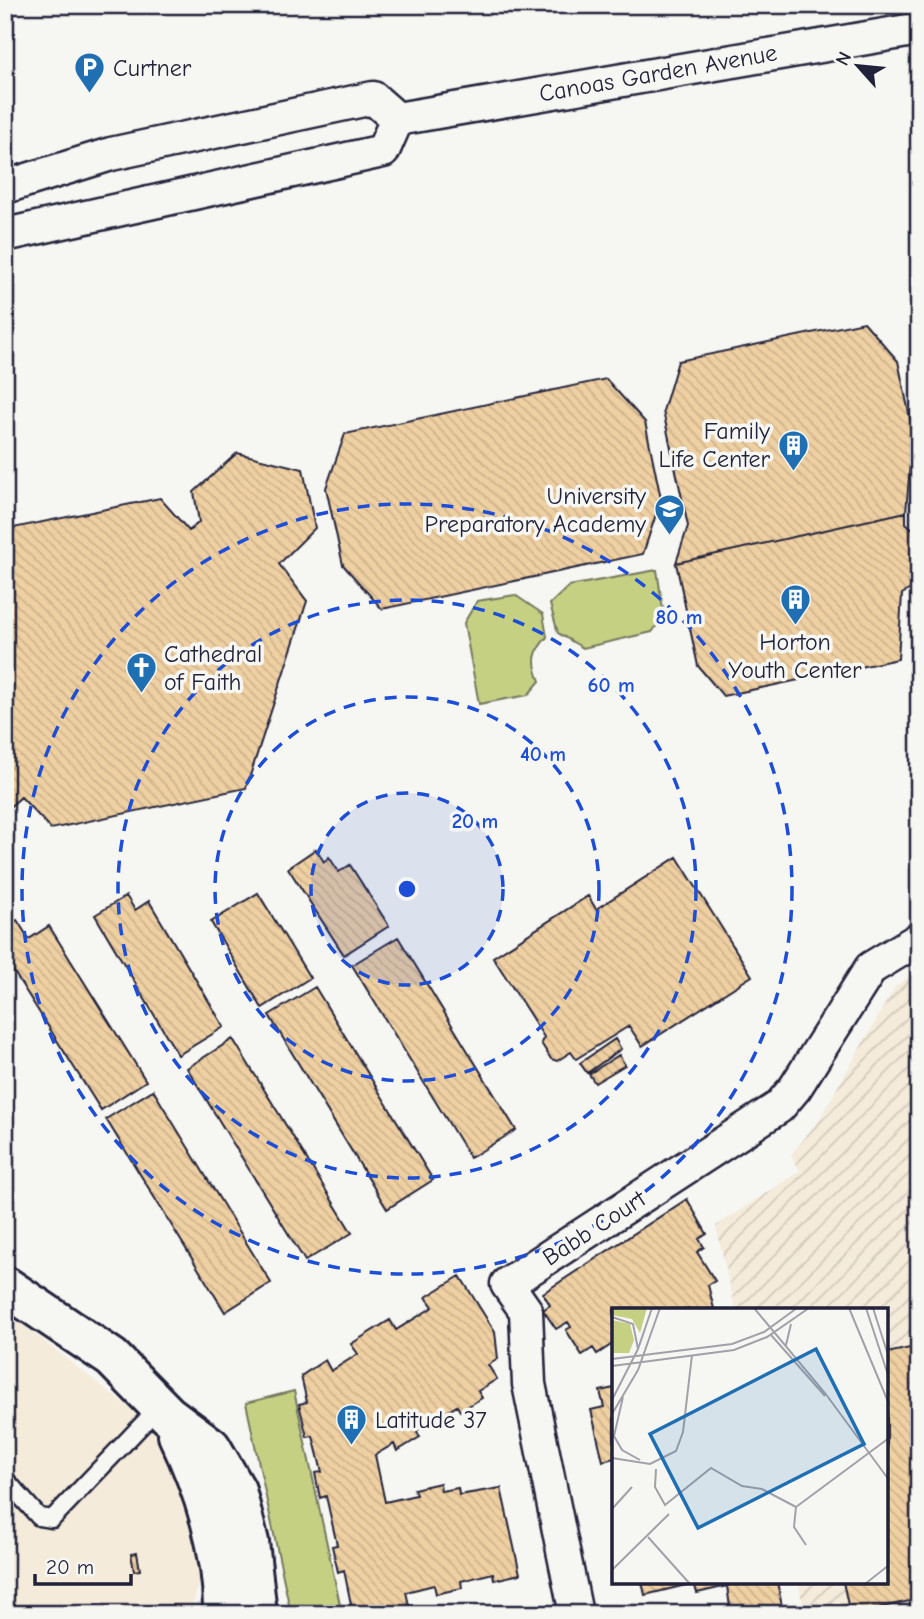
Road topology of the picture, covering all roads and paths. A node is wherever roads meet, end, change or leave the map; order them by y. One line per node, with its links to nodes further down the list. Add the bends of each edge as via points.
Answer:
1 (919, 29): 2 (street, Canoas Garden Avenue)
2 (397, 119): 3 (street, via 373,98 111,155); 4 (street, via 383,151)
3 (5, 187)
4 (5, 235)
5 (919, 939): 11 (street, Babb Court, via 871,968 779,1107 507,1284 526,1311 529,1384)
6 (5, 1286): 7 (main road, via 112,1358)
7 (163, 1411): 8 (lane, via 52,1519 38,1517); 9 (main road, via 199,1480 213,1537); 10 (main road, via 211,1447 236,1490 249,1542)
8 (5, 1479)
9 (223, 1614)
10 (257, 1614)
11 (576, 1614)

